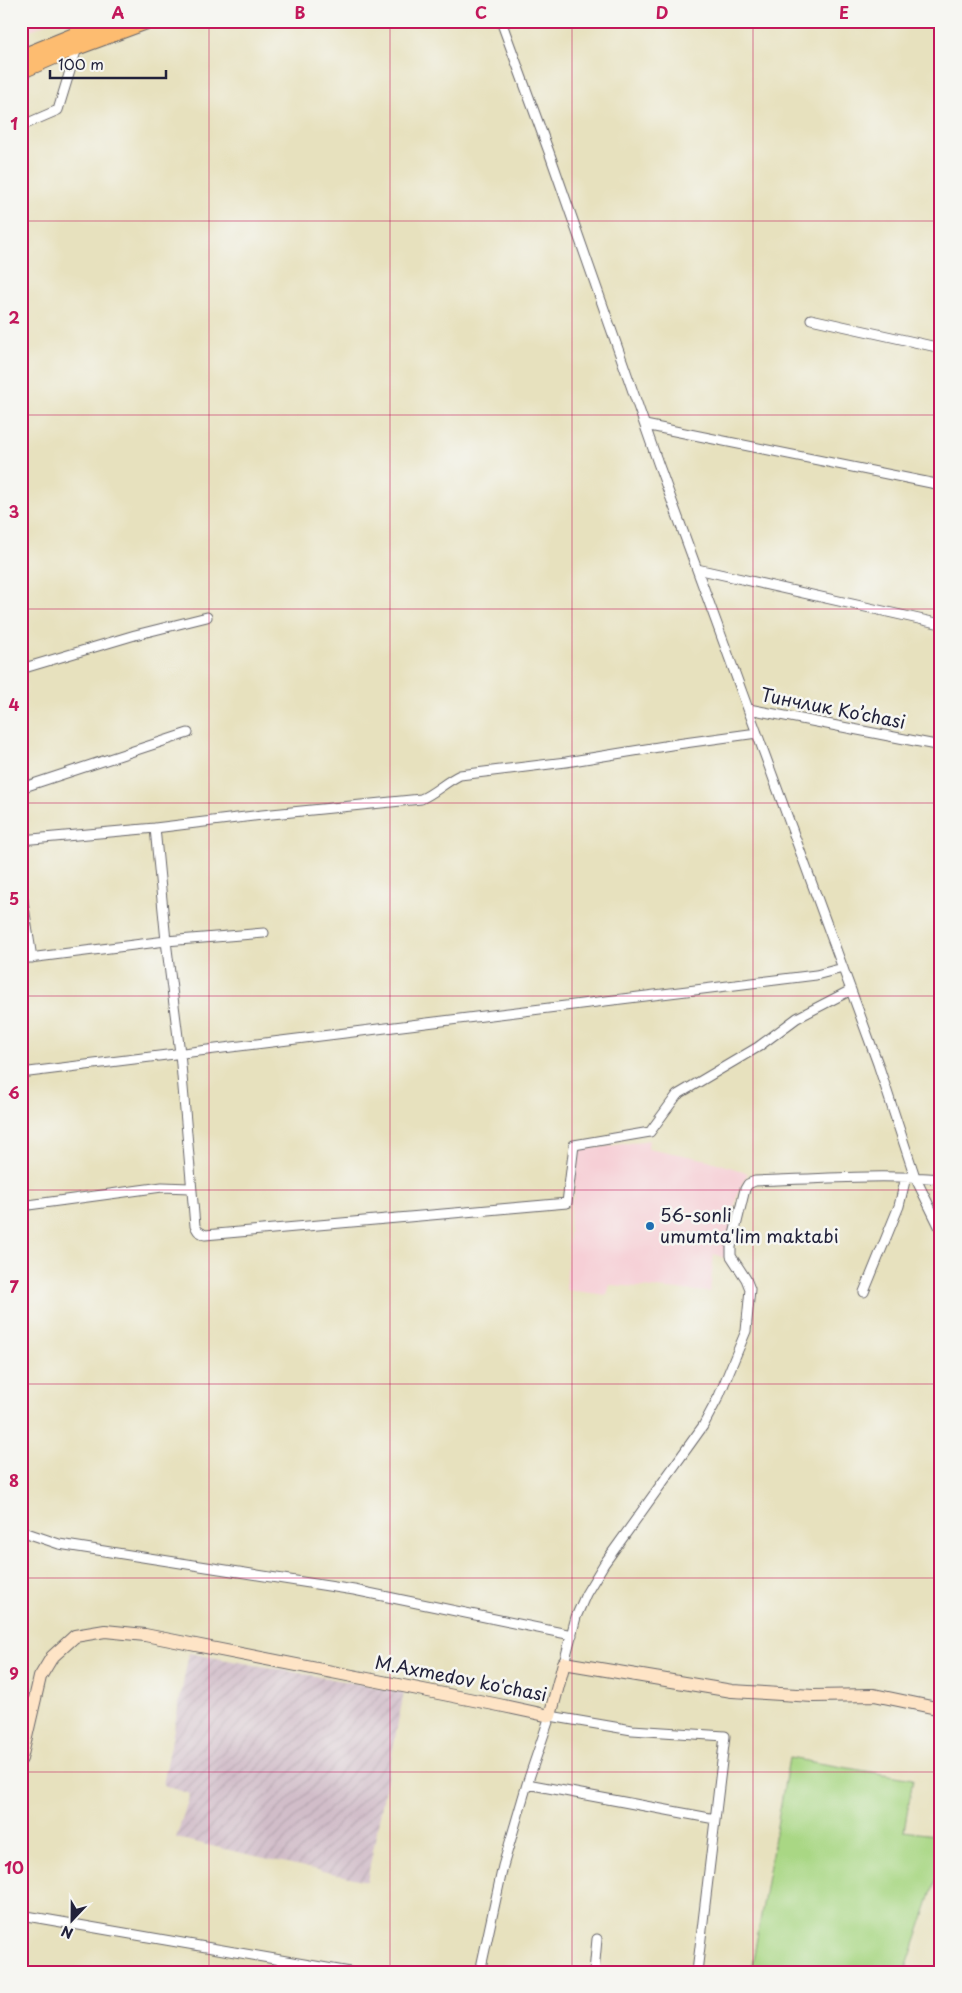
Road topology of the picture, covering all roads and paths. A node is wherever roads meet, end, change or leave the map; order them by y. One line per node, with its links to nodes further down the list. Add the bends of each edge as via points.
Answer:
1 (110, 21): 5 (highway)
2 (148, 21): 4 (highway)
3 (502, 21): 10 (street)
4 (77, 48): 6 (highway); 7 (street, via 58,110)
5 (21, 58)
6 (21, 71)
7 (21, 126)
8 (812, 320): 9 (street)
9 (941, 348)
10 (645, 425): 11 (street); 12 (street)
11 (941, 485)
12 (698, 569): 14 (street); 16 (street)
13 (206, 617): 15 (street)
14 (941, 624)
15 (21, 669)
16 (749, 709): 18 (street); 19 (street, Тинчлик Ko’chasi)
17 (188, 733): 20 (street)
18 (758, 733): 21 (street, via 460,775 421,799); 28 (street)
19 (941, 746)
20 (21, 788)
21 (155, 828): 22 (street); 25 (street)
22 (21, 840)
23 (21, 888): 26 (street)
24 (264, 933): 25 (street)
25 (166, 941): 26 (street); 30 (street)
26 (32, 958): 27 (street)
27 (21, 959)
28 (843, 968): 29 (street); 30 (street, via 816,975)
29 (851, 990): 32 (street); 34 (street, via 796,1018 758,1047 677,1095 650,1132 574,1145 567,1203 205,1235 195,1226)
30 (180, 1053): 31 (street); 34 (street)
31 (21, 1073)
32 (911, 1177): 33 (street); 36 (street); 37 (street); 39 (street, via 748,1184 731,1247 731,1256 750,1289 746,1332 703,1426 604,1564 586,1594)
33 (941, 1179)
34 (190, 1188): 35 (street, via 162,1187)
35 (21, 1206)
36 (941, 1230)
37 (864, 1292)
38 (21, 1531): 39 (street, via 59,1544 354,1590)
39 (572, 1635): 40 (street)
40 (564, 1663): 41 (main road, via 732,1692 874,1695); 42 (main road, M.Axmedov ko'chasi)
41 (941, 1709)
42 (551, 1713): 43 (main road, M.Axmedov ko'chasi, via 145,1635 105,1631 75,1636 52,1657 40,1677); 44 (street); 45 (street, via 632,1730 725,1736)
43 (21, 1759)
44 (527, 1784): 45 (street); 49 (street, via 503,1866)
45 (715, 1818): 51 (street)
46 (21, 1915): 48 (street)
47 (597, 1939): 50 (street)
48 (350, 1972)
49 (480, 1972)
50 (594, 1972)
51 (697, 1972)

